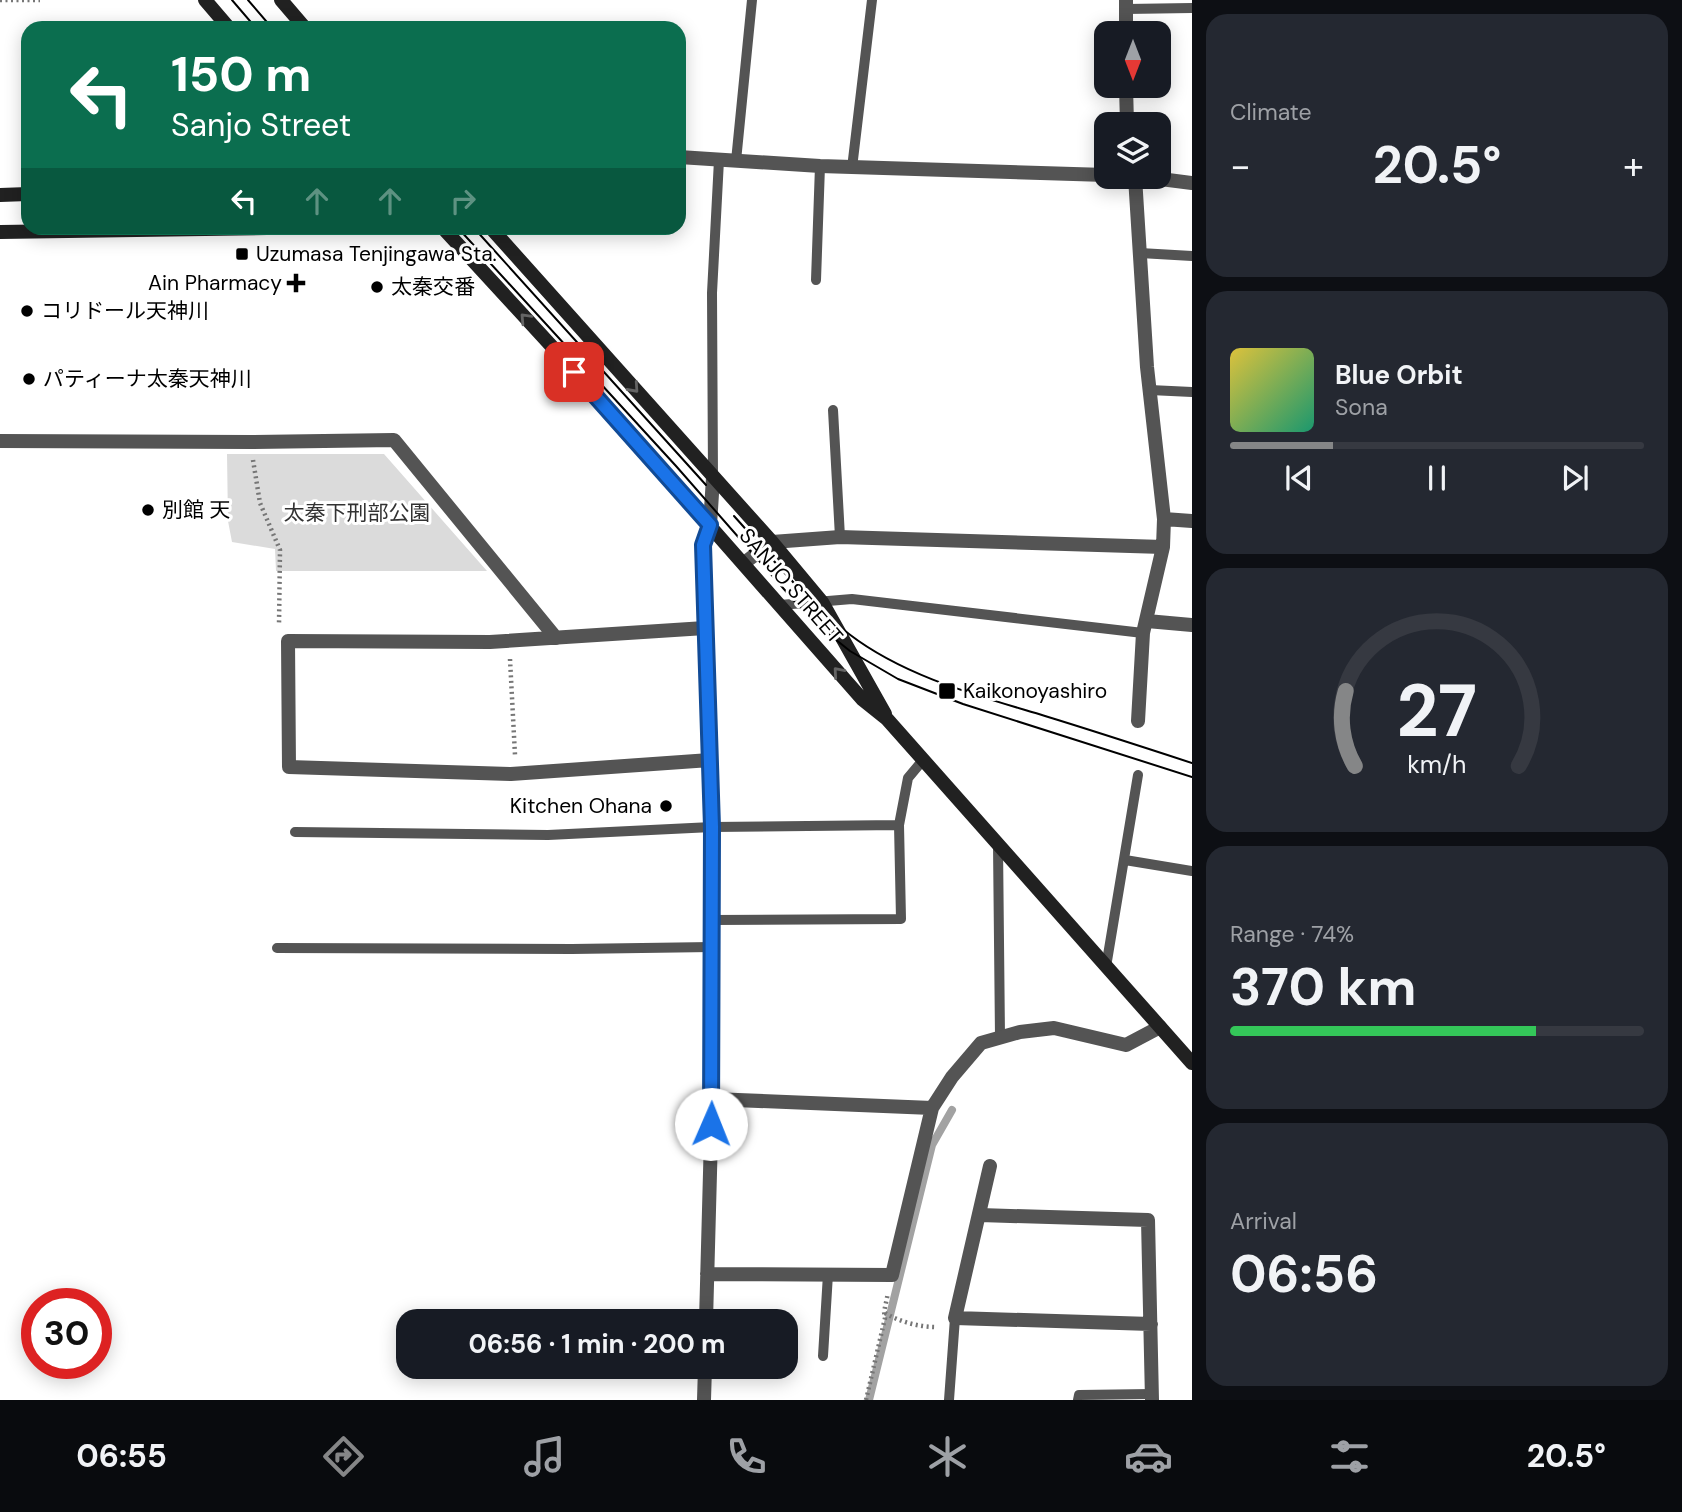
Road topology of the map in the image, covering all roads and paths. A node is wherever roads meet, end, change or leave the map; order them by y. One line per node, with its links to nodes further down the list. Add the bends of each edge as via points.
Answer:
1 (0, 0): 2 (path)
2 (40, 0)
3 (205, 0): 9 (main road)
4 (752, 0): 13 (lane)
5 (872, 0): 15 (lane)
6 (287, 2): 10 (main road)
7 (1126, 5): 8 (lane)
8 (1192, 8)
9 (223, 21)
10 (299, 21)
11 (686, 158): 12 (street)
12 (719, 160): 13 (street); 34 (lane, via 712,293)
13 (736, 161): 14 (street)
14 (820, 166): 15 (street); 28 (lane)
15 (852, 168): 16 (street)
16 (1094, 175)
17 (1171, 180): 18 (street)
18 (1192, 183)
19 (1136, 189): 26 (street)
20 (21, 194): 21 (main road)
21 (0, 195)
22 (0, 232): 23 (main road)
23 (21, 232)
24 (449, 235): 37 (main road, SANJO STREET, one-way to 24)
25 (497, 235): 34 (main road, SANJO STREET, one-way to 34)
26 (1140, 253): 27 (lane); 29 (street)
27 (1192, 256)
28 (816, 280)
29 (1150, 390): 30 (lane); 35 (street)
30 (1192, 392)
31 (834, 410): 38 (lane)
32 (0, 441): 33 (street)
33 (251, 442): 47 (street, via 394,440); 48 (path, via 260,503 281,550 279,632)
34 (713, 478): 37 (street); 39 (main road, SANJO STREET)
35 (1164, 519): 36 (street); 40 (street)
36 (1192, 521)
37 (710, 525): 41 (main road, SANJO STREET); 46 (street, via 703,545)
38 (840, 537): 39 (street); 40 (street)
39 (772, 542): 41 (street); 42 (main road, SANJO STREET)
40 (1163, 547): 45 (street)
41 (744, 563): 43 (main road, SANJO STREET)
42 (822, 602): 43 (lane); 45 (lane, via 852,599); 50 (main road, SANJO STREET)
43 (780, 605): 50 (main road, SANJO STREET, one-way to 43, via 862,699)
44 (1192, 625): 45 (street)
45 (1145, 627): 51 (street)
46 (705, 628): 47 (street); 53 (street)
47 (555, 638): 49 (street)
48 (288, 641): 49 (street); 54 (street, via 289,767)
49 (509, 641): 54 (path)
50 (887, 719): 52 (main road, SANJO STREET)
51 (1138, 721)
52 (923, 760): 56 (lane, via 908,778); 59 (main road, SANJO STREET)
53 (710, 761): 54 (street); 57 (street)
54 (516, 773)
55 (1138, 775): 60 (lane)
56 (899, 825): 57 (lane); 62 (lane, via 901,919)
57 (712, 827): 58 (lane, via 548,835); 62 (street)
58 (295, 832)
59 (998, 845): 65 (main road, SANJO STREET); 67 (lane)
60 (1125, 860): 61 (lane); 65 (lane)
61 (1192, 871)
62 (712, 920): 63 (street)
63 (712, 947): 64 (lane); 69 (street)
64 (277, 948)
65 (1106, 967): 66 (main road, SANJO STREET)
66 (1160, 1027): 67 (street, via 1126,1045 1054,1028); 68 (main road, SANJO STREET)
67 (1000, 1037): 70 (street, via 981,1043)
68 (1192, 1063)
69 (712, 1099): 70 (street); 73 (street)
70 (932, 1108): 74 (street, via 892,1275)
71 (990, 1166): 72 (street)
72 (981, 1215): 76 (street); 77 (street, via 1148,1220)
73 (707, 1274): 74 (street); 75 (street)
74 (828, 1274): 78 (lane)
75 (706, 1309)
76 (955, 1322): 77 (street); 82 (path, via 925,1327 884,1312); 83 (lane)
77 (1151, 1324): 80 (street)
78 (823, 1356)
79 (705, 1379): 81 (street)
80 (1152, 1397): 84 (lane, via 1079,1395)
81 (704, 1400)
82 (866, 1400)
83 (949, 1400)
84 (1079, 1400)

